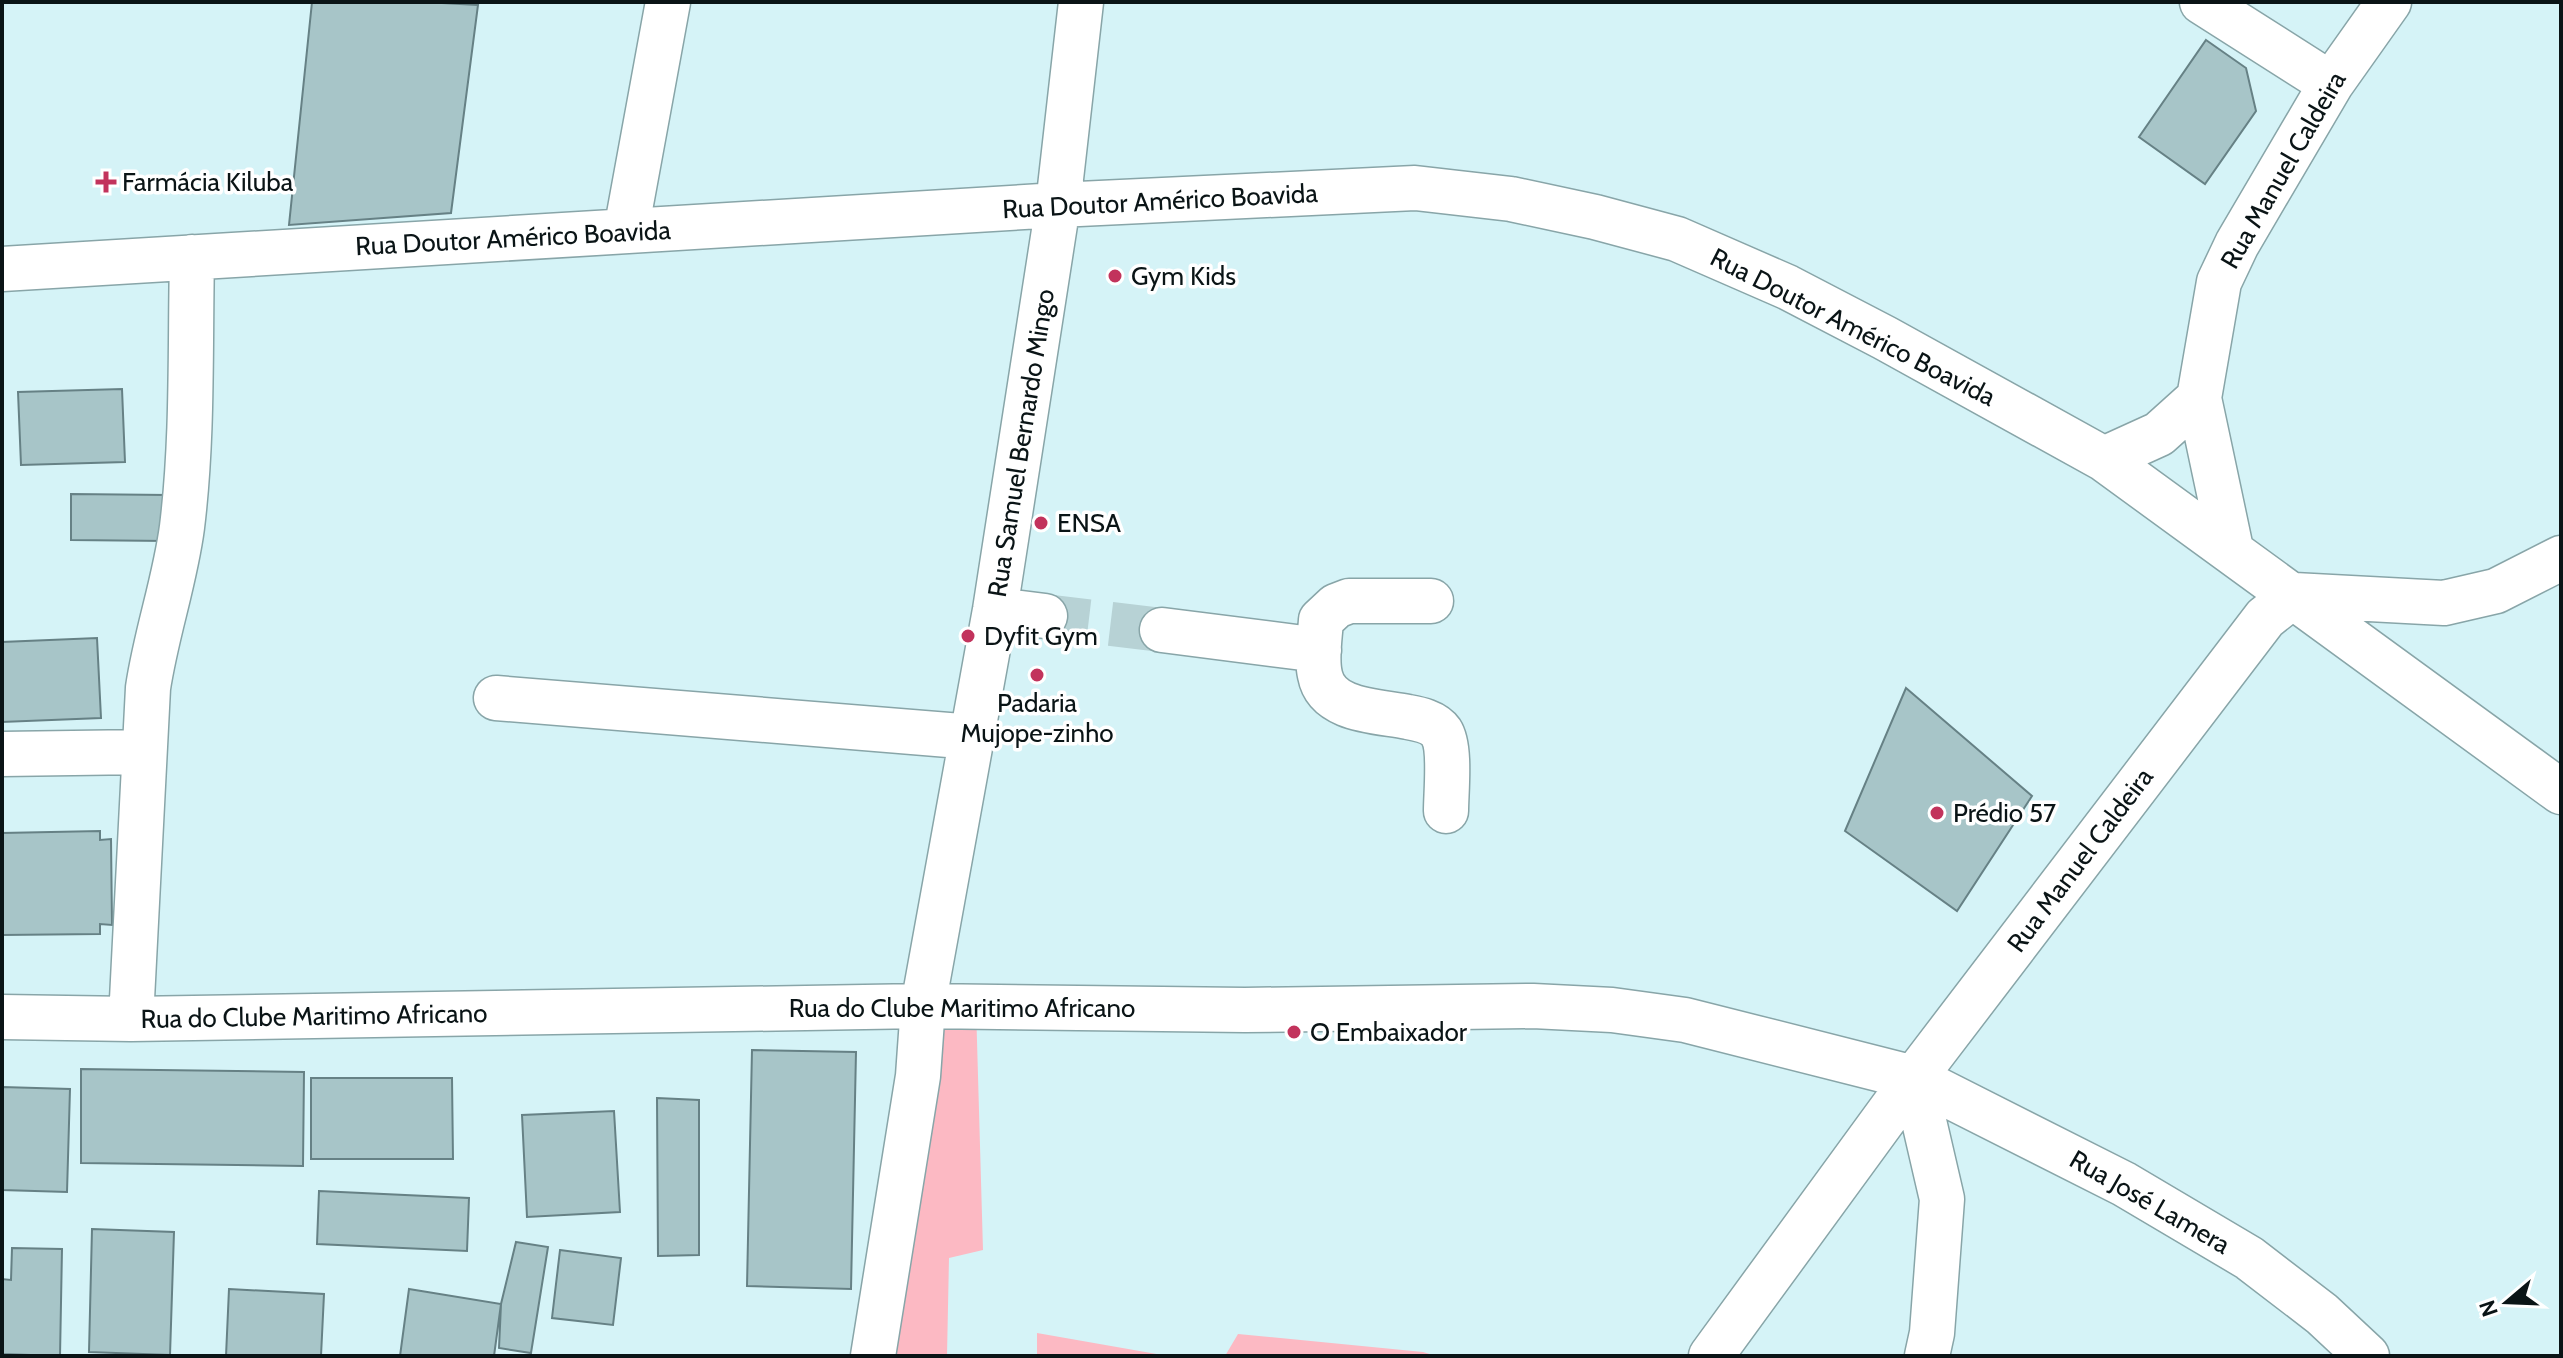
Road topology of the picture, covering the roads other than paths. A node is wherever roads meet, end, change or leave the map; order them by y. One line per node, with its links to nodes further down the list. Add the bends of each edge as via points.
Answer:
1 (668, 2): 7 (street)
2 (1081, 2): 6 (street, Rua Samuel Bernardo Mingo)
3 (2202, 2): 5 (street)
4 (2389, 2): 5 (street, Rua Manuel Caldeira)
5 (2331, 84): 10 (street, Rua Manuel Caldeira, via 2219,282)
6 (1058, 205): 7 (street, Rua Doutor Américo Boavida); 11 (street, Rua Doutor Américo Boavida, via 1415,188 1511,199 1595,217 1677,239 1787,287); 16 (street, Rua Samuel Bernardo Mingo)
7 (626, 231): 8 (street, Rua Doutor Américo Boavida)
8 (192, 257): 9 (street, Rua Doutor Américo Boavida); 22 (street, via 182,528 155,644)
9 (2, 269)
10 (2199, 398): 11 (street, via 2159,434); 12 (street, Rua Manuel Caldeira)
11 (2104, 459): 12 (street, Rua Doutor Américo Boavida)
12 (2231, 549): 14 (street, Rua Doutor Américo Boavida)
13 (2561, 558): 14 (street, via 2496,591 2444,603)
14 (2294, 595): 24 (street, Rua Doutor Américo Boavida); 29 (street, Rua Manuel Caldeira, via 2238,650)
15 (1431, 601): 19 (street, via 1349,601 1336,606 1321,620)
16 (995, 610): 17 (street); 21 (street, Rua Samuel Bernardo Mingo)
17 (1045, 616)
18 (1162, 630): 19 (street)
19 (1319, 650): 25 (street, via 1320,677 1338,702 1413,718 1442,733)
20 (496, 698): 21 (street)
21 (973, 737): 26 (street, Rua Samuel Bernardo Mingo)
22 (144, 752): 23 (street); 28 (street)
23 (2, 754)
24 (2561, 792)
25 (1446, 811)
26 (923, 1006): 28 (street, Rua do Clube Maritimo Africano); 29 (street, Rua do Clube Maritimo Africano, via 1612,1010 1685,1020); 30 (street, Rua Samuel Bernardo Mingo, via 918,1076)
27 (2, 1017): 28 (street, Rua do Clube Maritimo Africano)
28 (131, 1019)
29 (1914, 1078): 31 (street, Rua Manuel Caldeira); 32 (street, via 1942,1199); 33 (street, Rua José Lamera, via 2124,1184 2249,1258)
30 (873, 1356)
31 (1711, 1356)
32 (1927, 1356)
33 (2367, 1356)

